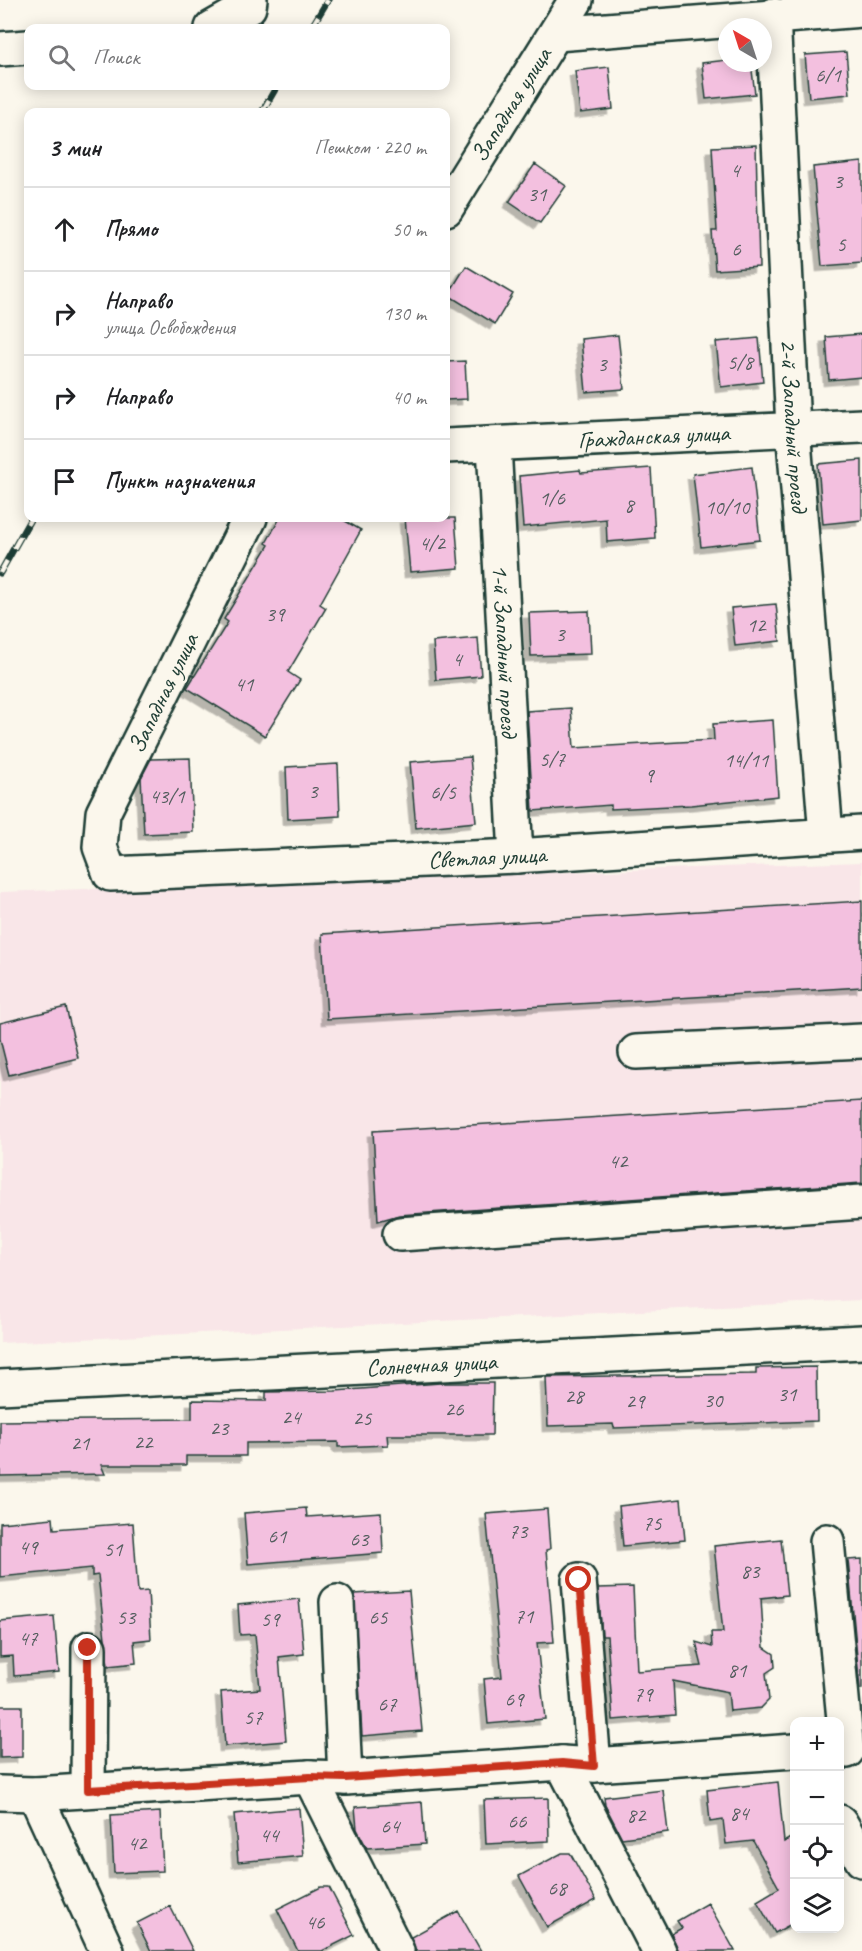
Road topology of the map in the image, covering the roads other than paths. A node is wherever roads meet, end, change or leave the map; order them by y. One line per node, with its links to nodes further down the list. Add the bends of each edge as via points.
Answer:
1 (576, 0): 6 (street, Западная улица)
2 (250, 4): 5 (street)
3 (862, 10): 4 (street)
4 (773, 15): 6 (street); 11 (street, 2-й Западный проезд)
5 (218, 24)
6 (556, 34): 9 (street, Западная улица)
7 (24, 47): 8 (street)
8 (0, 49)
9 (450, 203)
10 (862, 426): 11 (street, Гражданская улица)
11 (793, 428): 12 (street, Гражданская улица); 16 (street, 2-й Западный проезд)
12 (494, 445): 13 (street, Гражданская улица); 17 (street, 1-й Западный проезд)
13 (450, 446)
14 (248, 522): 18 (street, Западная улица, via 104,813 100,847)
15 (862, 833): 16 (street, Светлая улица)
16 (826, 835): 17 (street, Светлая улица)
17 (516, 856): 18 (street, Светлая улица)
18 (110, 874)
19 (862, 1041): 20 (street)
20 (636, 1052)
21 (862, 1202): 22 (street)
22 (400, 1234)
23 (862, 1342): 24 (street, Солнечная улица)
24 (0, 1387)
25 (827, 1540): 29 (street)
26 (579, 1580): 32 (street)
27 (338, 1602): 34 (street)
28 (88, 1648): 35 (street)
29 (850, 1750)
30 (790, 1751): 32 (street)
31 (562, 1763): 32 (street); 34 (street); 42 (street)
32 (594, 1766)
33 (310, 1777): 34 (street); 35 (street); 41 (street)
34 (345, 1778)
35 (88, 1790): 37 (street)
36 (0, 1793): 37 (street)
37 (35, 1794): 40 (street)
38 (842, 1825): 39 (street)
39 (862, 1860)
40 (106, 1951)
41 (397, 1951)
42 (659, 1951)

